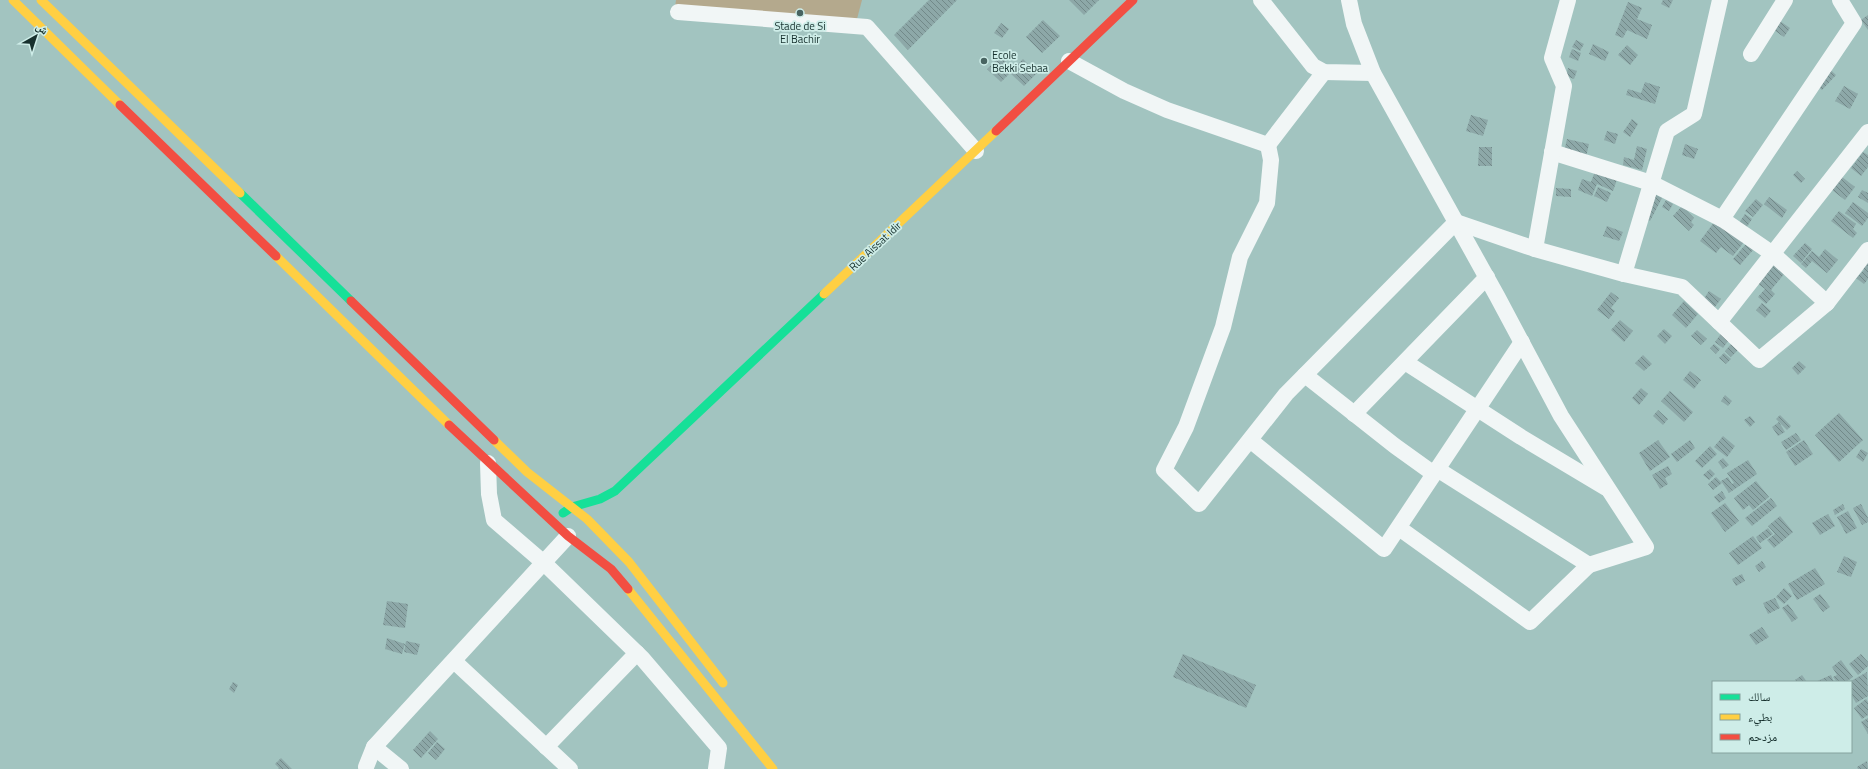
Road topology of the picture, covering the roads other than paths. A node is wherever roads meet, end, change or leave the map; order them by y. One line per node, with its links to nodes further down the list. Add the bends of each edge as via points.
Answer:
1 (13, 0): 35 (main road)
2 (41, 0): 40 (main road, via 527,472)
3 (1133, 0): 12 (main road, Rue Aissat Idir)
4 (1261, 0): 13 (street, via 1313,66)
5 (1348, 0): 14 (street, via 1354,24)
6 (1568, 0): 18 (street, via 1552,58 1564,86)
7 (1720, 0): 19 (street, via 1694,114 1668,131)
8 (1785, 0): 11 (street)
9 (1840, 0): 20 (street, via 1854,23)
10 (678, 12): 17 (street, via 867,27)
11 (1751, 54)
12 (1069, 61): 16 (street, via 1124,91 1168,110); 17 (main road, Rue Aissat Idir)
13 (1324, 72): 14 (street); 16 (street)
14 (1373, 73): 21 (street)
15 (1868, 132): 24 (street)
16 (1268, 145): 34 (street, via 1271,160 1267,203 1240,256 1223,327 1186,427 1164,470 1199,504)
17 (976, 151): 37 (main road, Rue Aissat Idir)
18 (1552, 152): 19 (street); 22 (street)
19 (1651, 184): 20 (street); 25 (street)
20 (1722, 219): 24 (street)
21 (1456, 222): 22 (street); 26 (street); 31 (street)
22 (1535, 249): 25 (street)
23 (1868, 250): 27 (street)
24 (1773, 254): 27 (street); 28 (street)
25 (1624, 274): 28 (street, via 1682,288)
26 (1487, 277): 29 (street); 30 (street)
27 (1827, 303): 28 (street, via 1759,360)
28 (1719, 322)
29 (1522, 342): 32 (street); 38 (street, via 1561,416)
30 (1405, 362): 32 (street); 33 (street)
31 (1305, 375): 33 (street); 34 (street, via 1286,394)
32 (1477, 409): 36 (street); 38 (street)
33 (1354, 414): 36 (street, via 1395,446)
34 (1250, 440): 42 (street, via 1384,549)
35 (488, 463): 43 (main road); 45 (street, via 489,494 494,520)
36 (1436, 472): 42 (street); 46 (street)
37 (615, 491): 39 (main road); 40 (main road, via 588,504)
38 (1610, 491): 46 (street, via 1646,547)
39 (611, 502)
40 (572, 507): 43 (main road, via 560,516); 44 (main road)
41 (606, 524): 44 (main road)
42 (1399, 528): 46 (street, via 1530,622)
43 (563, 531): 44 (main road); 45 (street)
44 (597, 544): 49 (main road, via 646,582); 56 (main road, via 611,569 628,586)
45 (544, 563): 47 (street); 48 (street)
46 (1588, 565)
47 (637, 653): 51 (street); 55 (street, via 719,748)
48 (454, 661): 50 (street); 51 (street)
49 (731, 693)
50 (374, 747): 52 (street); 53 (street)
51 (546, 747): 54 (street)
52 (366, 767)
53 (401, 769)
54 (570, 769)
55 (716, 769)
56 (773, 769)

